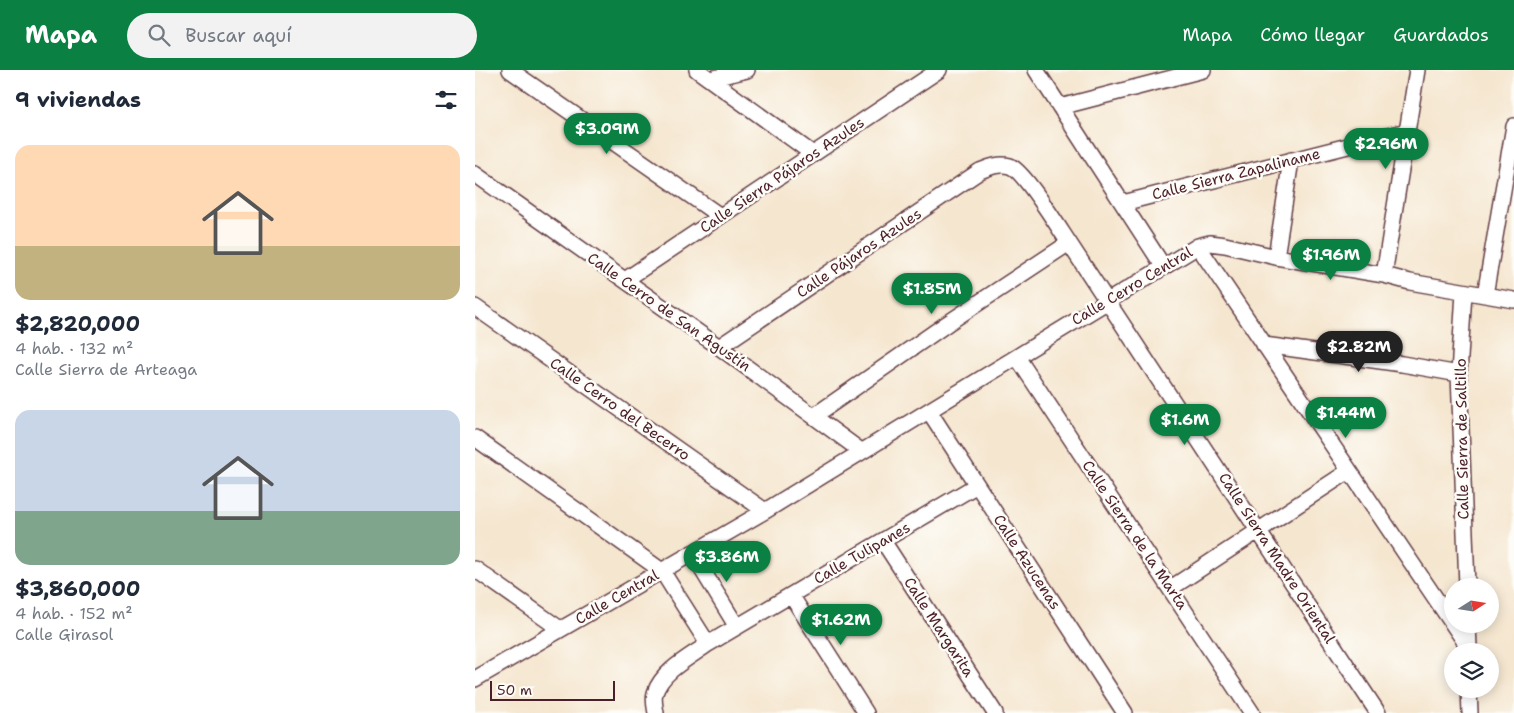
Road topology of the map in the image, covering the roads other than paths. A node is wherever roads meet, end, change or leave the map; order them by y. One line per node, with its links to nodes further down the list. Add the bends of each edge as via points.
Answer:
1 (510, 70): 18 (street)
2 (697, 70): 8 (street)
3 (747, 70): 8 (street)
4 (939, 70): 12 (street, Calle Sierra Pájaros Azules)
5 (1036, 70): 9 (street)
6 (1203, 70): 9 (street)
7 (1417, 70): 11 (street)
8 (710, 79): 12 (street)
9 (1060, 107): 17 (street)
10 (1514, 126): 16 (street)
11 (1407, 131): 13 (street, Calle Sierra Zapaliname); 23 (street)
12 (813, 154): 18 (street, Calle Sierra Pájaros Azules)
13 (1291, 160): 17 (street, Calle Sierra Zapaliname); 21 (street)
14 (1001, 164): 19 (street, Calle Sierra Madre Oriental, via 1012,167 1022,176); 31 (street, Calle Pájaros Azules, via 981,171)
15 (475, 174): 24 (street, Calle Cerro de San Agustín)
16 (1509, 193): 26 (street)
17 (1123, 203): 22 (street)
18 (720, 216): 24 (street, Calle Sierra Pájaros Azules)
19 (1069, 243): 28 (street, Calle Sierra Madre Oriental); 35 (street)
20 (1198, 246): 21 (street, Calle Cerro Central, via 1210,243 1225,245); 22 (street, Calle Cerro Central); 30 (street)
21 (1276, 257): 23 (street, Calle Cerro Central)
22 (1163, 266): 28 (street, Calle Cerro Central)
23 (1384, 275): 25 (street, Calle Cerro Central)
24 (625, 280): 31 (street, Calle Cerro de San Agustín)
25 (1464, 292): 26 (street, Calle Cerro Central); 33 (street, Calle Sierra de Saltillo)
26 (1485, 296): 27 (street, Calle Cerro Central)
27 (1514, 300)
28 (1108, 301): 32 (street, Calle Cerro Central); 41 (street, Calle Sierra Madre Oriental)
29 (475, 307): 40 (street, Calle Cerro del Becerro)
30 (1264, 345): 33 (street); 38 (street)
31 (719, 347): 35 (street, Calle Cerro de San Agustín)
32 (1017, 357): 34 (street, Calle Cerro Central); 47 (street, Calle Sierra de la Marta)
33 (1459, 374): 46 (street, Calle Sierra de Saltillo)
34 (929, 411): 37 (street, Calle Cerro Central); 39 (street, Calle Azucenas)
35 (814, 416): 37 (street, Calle Cerro de San Agustín)
36 (475, 438): 45 (street)
37 (861, 451): 40 (street, Calle Central)
38 (1349, 471): 41 (street); 51 (street)
39 (977, 485): 42 (street, Calle Tulipanes); 58 (street, Calle Azucenas)
40 (765, 511): 43 (street, Calle Central)
41 (1259, 530): 47 (street); 60 (street, Calle Sierra Madre Oriental)
42 (883, 541): 48 (street, Calle Tulipanes); 57 (street, Calle Margarita)
43 (692, 553): 45 (street, Calle Central); 49 (street)
44 (475, 569): 50 (street)
45 (662, 571): 50 (street, Calle Central); 52 (street)
46 (1467, 578)
47 (1171, 588): 59 (street, Calle Sierra de la Marta)
48 (791, 595): 49 (street, Calle Tulipanes); 56 (street)
49 (737, 627): 52 (street, Calle Tulipanes)
50 (560, 629): 53 (street, Calle Central)
51 (1464, 643)
52 (708, 644): 55 (street, Calle Tulipanes, via 662,680 654,694)
53 (475, 679)
54 (1469, 698): 61 (street)
55 (656, 713)
56 (866, 713)
57 (995, 713)
58 (1125, 713)
59 (1252, 713)
60 (1378, 713)
61 (1470, 713)

